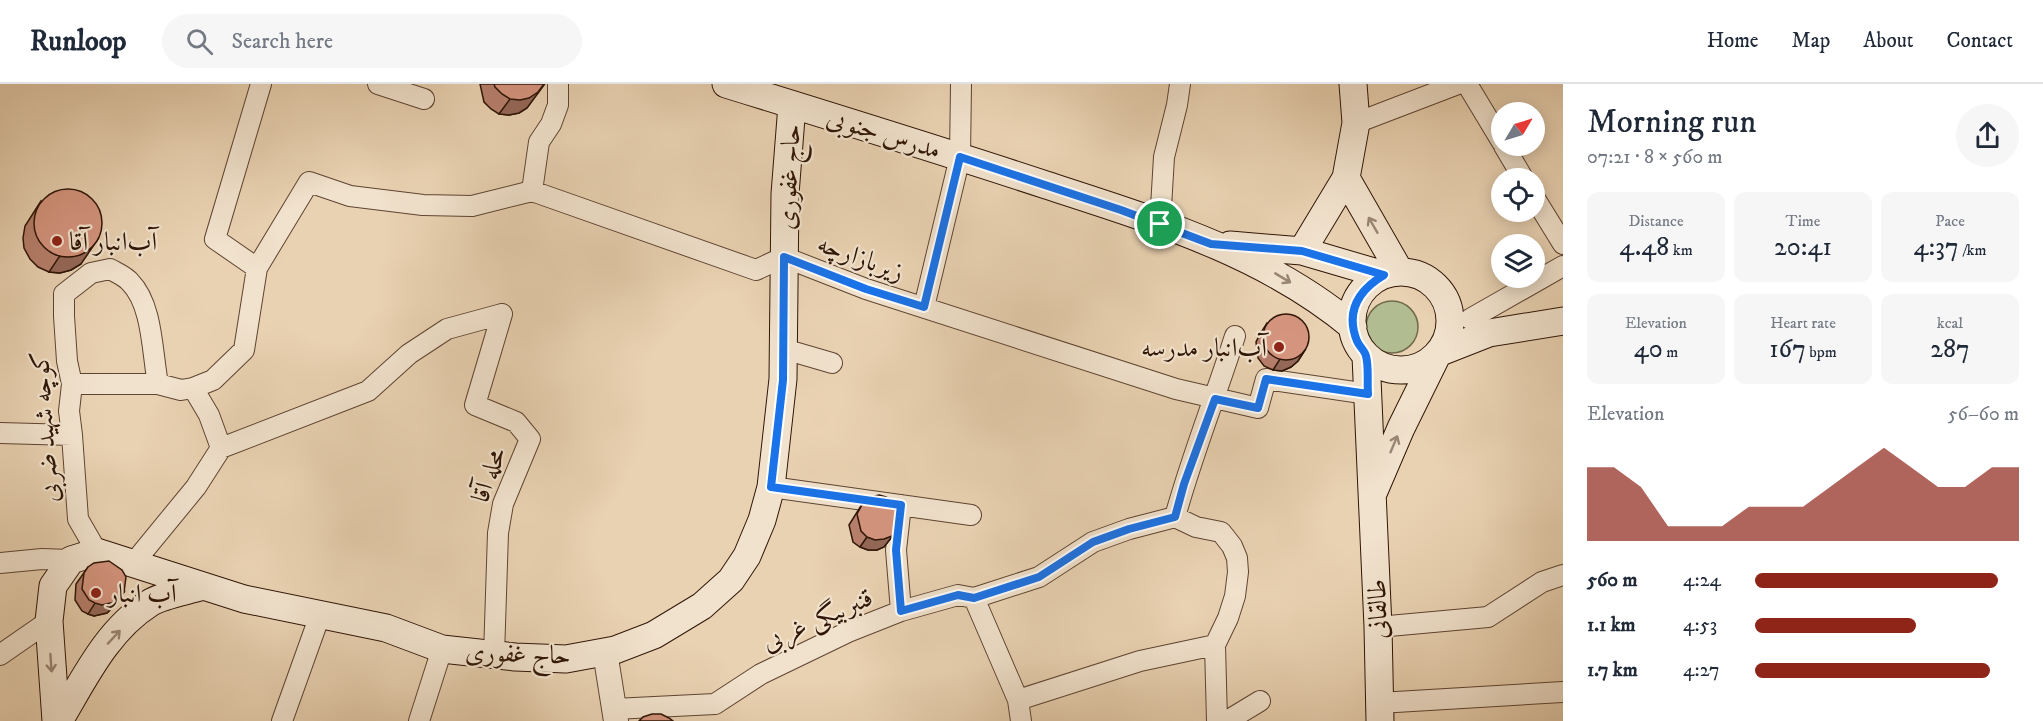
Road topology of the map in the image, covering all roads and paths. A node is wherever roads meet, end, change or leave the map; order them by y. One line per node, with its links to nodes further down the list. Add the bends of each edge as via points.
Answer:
1 (261, 84): 24 (street, via 215,239)
2 (378, 84): 11 (street)
3 (558, 84): 16 (street, via 558,105 539,142)
4 (726, 84): 10 (main road, مدرس جنوبی)
5 (961, 84): 14 (street)
6 (1180, 84): 18 (street, via 1164,157)
7 (1353, 84): 12 (main road)
8 (1458, 84): 12 (street)
9 (1467, 84): 13 (street)
10 (781, 96): 14 (main road, مدرس جنوبی); 22 (main road, حاج غفوری)
11 (424, 99)
12 (1356, 123): 15 (main road)
13 (1491, 124)
14 (960, 157): 18 (main road, مدرس جنوبی); 27 (street)
15 (1346, 178): 21 (main road); 25 (main road, one-way to 15)
16 (532, 190): 22 (street, زیربازارچه, via 756,270); 24 (street, via 472,206 423,206 351,196 309,182)
17 (1545, 215): 20 (street)
18 (1160, 224): 19 (main road, مدرس جنوبی)
19 (1211, 244): 21 (main road); 30 (main road, مدرس جنوبی, one-way to 30, via 1279,275 1326,304)
20 (1563, 244)
21 (1302, 251): 25 (main road)
22 (784, 257): 27 (street, زیربازارچه); 33 (main road, حاج غفوری)
23 (1563, 266): 28 (street)
24 (257, 268): 39 (street, via 244,350 213,380)
25 (1392, 274): 26 (main road, via 1416,274 1430,282); 30 (main road, via 1370,283 1359,296 1353,311)
26 (1446, 302): 28 (main road); 34 (main road, via 1450,324)
27 (924, 307): 41 (street, زیربازارچه)
28 (1470, 319): 31 (main road)
29 (1563, 321): 31 (main road)
30 (1353, 327): 35 (main road)
31 (1511, 329): 34 (main road, via 1489,333)
32 (1235, 336): 41 (street)
33 (784, 349): 36 (street); 45 (main road, حاج غفوری)
34 (1438, 353): 35 (main road, via 1426,363 1403,370 1380,365); 46 (main road, طالقانی, one-way to 34)
35 (1366, 356): 40 (main road, طالقانی)
36 (832, 363)
37 (72, 384): 38 (street); 38 (street, کوچه شهید ضربی, via 64,294 91,273 110,269 130,281 143,300); 43 (street, کوچه شهید ضربی)
38 (158, 384): 39 (street, via 180,390)
39 (193, 388): 44 (street, via 209,415)
40 (1368, 394): 41 (street, زیربازارچه, via 1266,379 1258,408); 46 (main road, طالقانی)
41 (1215, 399): 49 (street)
42 (0, 434): 43 (street)
43 (72, 435): 50 (street, کوچه شهید ضربی, via 78,519)
44 (221, 448): 53 (street, via 196,487); 65 (street, محله آقا, via 368,391 409,354 447,328 502,314 475,405 516,422 530,439 501,513)
45 (771, 487): 47 (street); 63 (main road, حاج غفوری, via 747,556 731,580 702,606 654,635)
46 (1372, 497): 60 (main road, طالقانی)
47 (901, 505): 48 (street); 57 (street, via 896,550)
48 (971, 514)
49 (1175, 517): 56 (street, قنبربیگی غربی, via 1093,542 1039,577); 61 (street, via 1221,532 1237,558 1235,597)
50 (97, 552): 51 (main road); 53 (main road, حاج غفوری)
51 (71, 560): 52 (street); 59 (main road, via 53,586)
52 (0, 563)
53 (132, 565): 55 (main road, حاج غفوری)
54 (1563, 575): 60 (street, via 1542,582 1488,617)
55 (203, 586): 58 (main road, حاج غفوری); 71 (main road, one-way to 55, via 108,642 134,616 151,602)
56 (974, 598): 57 (street, قنبربیگی غربی, via 958,595); 67 (street)
57 (901, 611): 70 (street, قنبربیگی غربی, via 761,674 715,704)
58 (320, 615): 62 (main road, حاج غفوری, via 386,628); 72 (street)
59 (49, 621): 64 (street); 71 (main road, one-way to 71)
60 (1378, 627): 69 (main road, طالقانی)
61 (1215, 645): 67 (street, via 1140,661); 75 (street)
62 (442, 650): 65 (main road, حاج غفوری); 73 (street)
63 (605, 652): 65 (main road, حاج غفوری, via 566,659); 70 (street)
64 (0, 655)
65 (494, 655)
66 (1563, 692): 69 (street)
67 (1018, 700): 74 (street)
68 (1260, 701): 76 (street)
69 (1379, 712)
70 (615, 715)
71 (58, 721)
72 (282, 721)
73 (419, 721)
74 (1021, 721)
75 (1217, 721)
76 (1227, 721)

